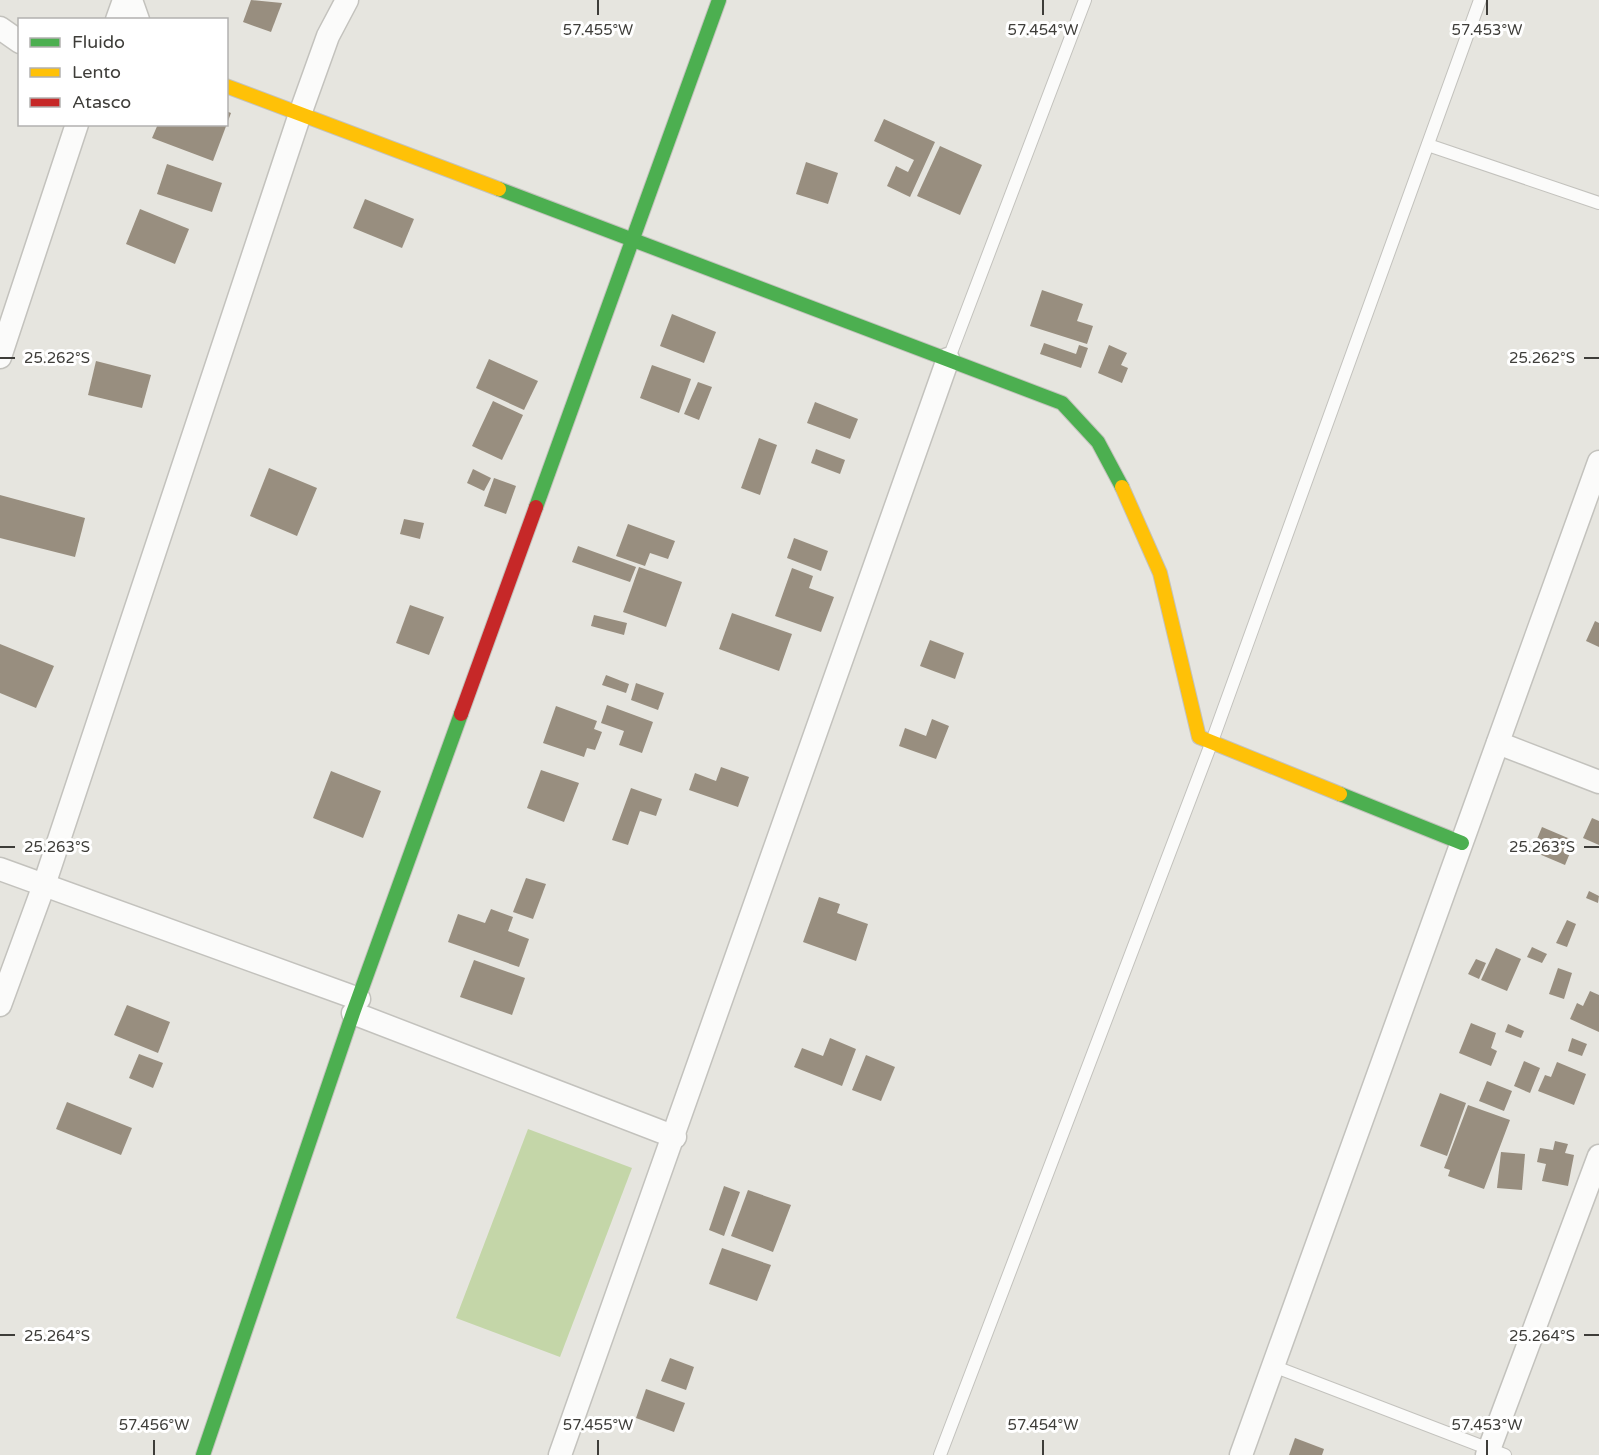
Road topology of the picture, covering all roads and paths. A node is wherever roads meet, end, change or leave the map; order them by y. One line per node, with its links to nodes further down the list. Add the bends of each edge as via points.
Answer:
1 (124, 0): 7 (street)
2 (131, 0): 8 (street)
3 (347, 0): 12 (street, via 328,36)
4 (719, 0): 16 (street)
5 (1085, 0): 18 (lane)
6 (1480, 0): 14 (lane)
7 (118, 18)
8 (137, 18)
9 (0, 28): 10 (street)
10 (18, 41)
11 (228, 87): 12 (street)
12 (300, 114): 16 (street); 25 (street)
13 (76, 126): 17 (street)
14 (1428, 145): 15 (lane); 21 (lane)
15 (1599, 203)
16 (633, 240): 18 (street); 27 (street)
17 (0, 357)
18 (948, 359): 21 (street, via 1062,403 1098,442 1133,507 1160,573 1199,737); 28 (street)
19 (1599, 462): 20 (street)
20 (1498, 743): 22 (street); 23 (street)
21 (1211, 744): 23 (street); 34 (lane)
22 (1599, 782)
23 (1462, 843): 30 (street)
24 (0, 868): 25 (street)
25 (44, 885): 26 (street); 27 (street)
26 (0, 1005)
27 (356, 1006): 28 (street); 32 (street)
28 (675, 1137): 33 (street)
29 (1599, 1156): 31 (street)
30 (1273, 1366): 31 (lane); 35 (street)
31 (1493, 1453)
32 (203, 1455)
33 (560, 1455)
34 (940, 1455)
35 (1241, 1455)

